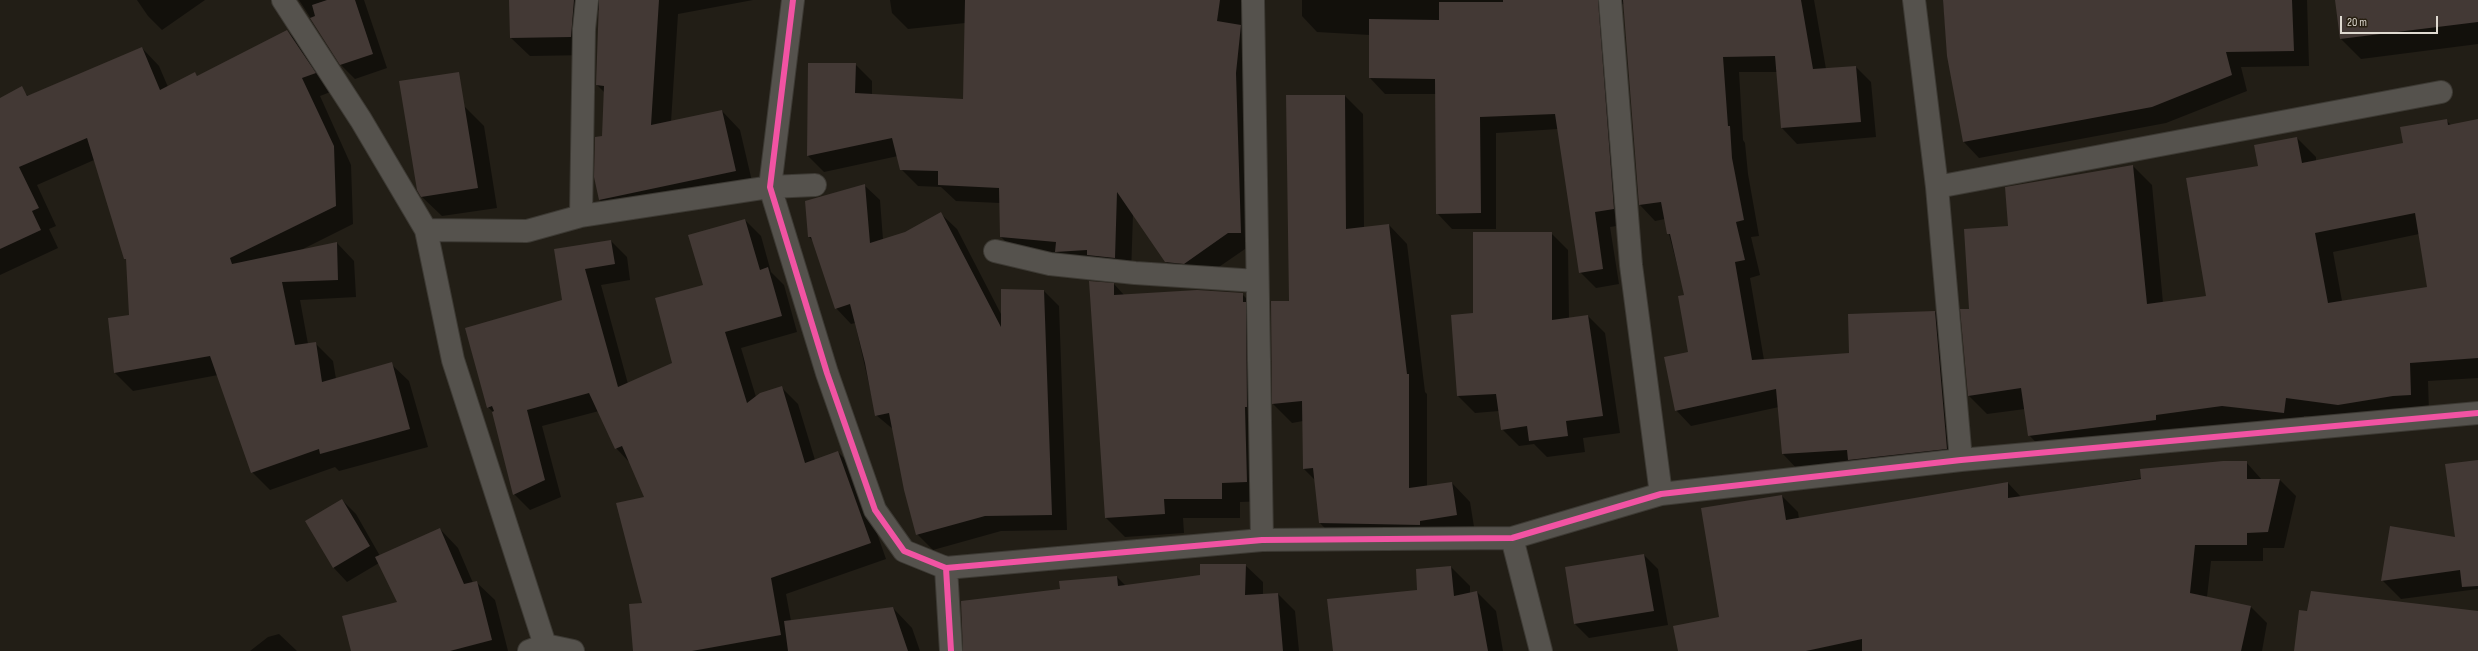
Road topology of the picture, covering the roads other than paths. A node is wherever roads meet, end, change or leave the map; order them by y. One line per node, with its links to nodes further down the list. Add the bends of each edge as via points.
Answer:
1 (283, 0): 12 (street, via 362,120)
2 (587, 0): 11 (street, via 584,29)
3 (793, 0): 9 (street)
4 (1253, 0): 14 (street)
5 (1610, 0): 17 (street, via 1631,265)
6 (1914, 0): 10 (street)
7 (2441, 92): 10 (street)
8 (815, 185): 9 (street)
9 (770, 187): 11 (street); 20 (street, via 827,373 875,510 904,552)
10 (1937, 188): 16 (street)
11 (581, 216): 12 (street, via 527,231)
12 (426, 230): 21 (street, via 453,360)
13 (995, 251): 14 (street, via 1050,264 1135,273)
14 (1257, 281): 19 (street)
15 (2478, 413): 16 (street)
16 (1961, 460): 17 (street)
17 (1661, 494): 18 (street)
18 (1512, 538): 19 (street); 24 (street)
19 (1262, 540): 20 (street)
20 (946, 568): 23 (street)
21 (537, 648): 22 (street)
22 (573, 651)
23 (951, 651)
24 (1542, 651)

